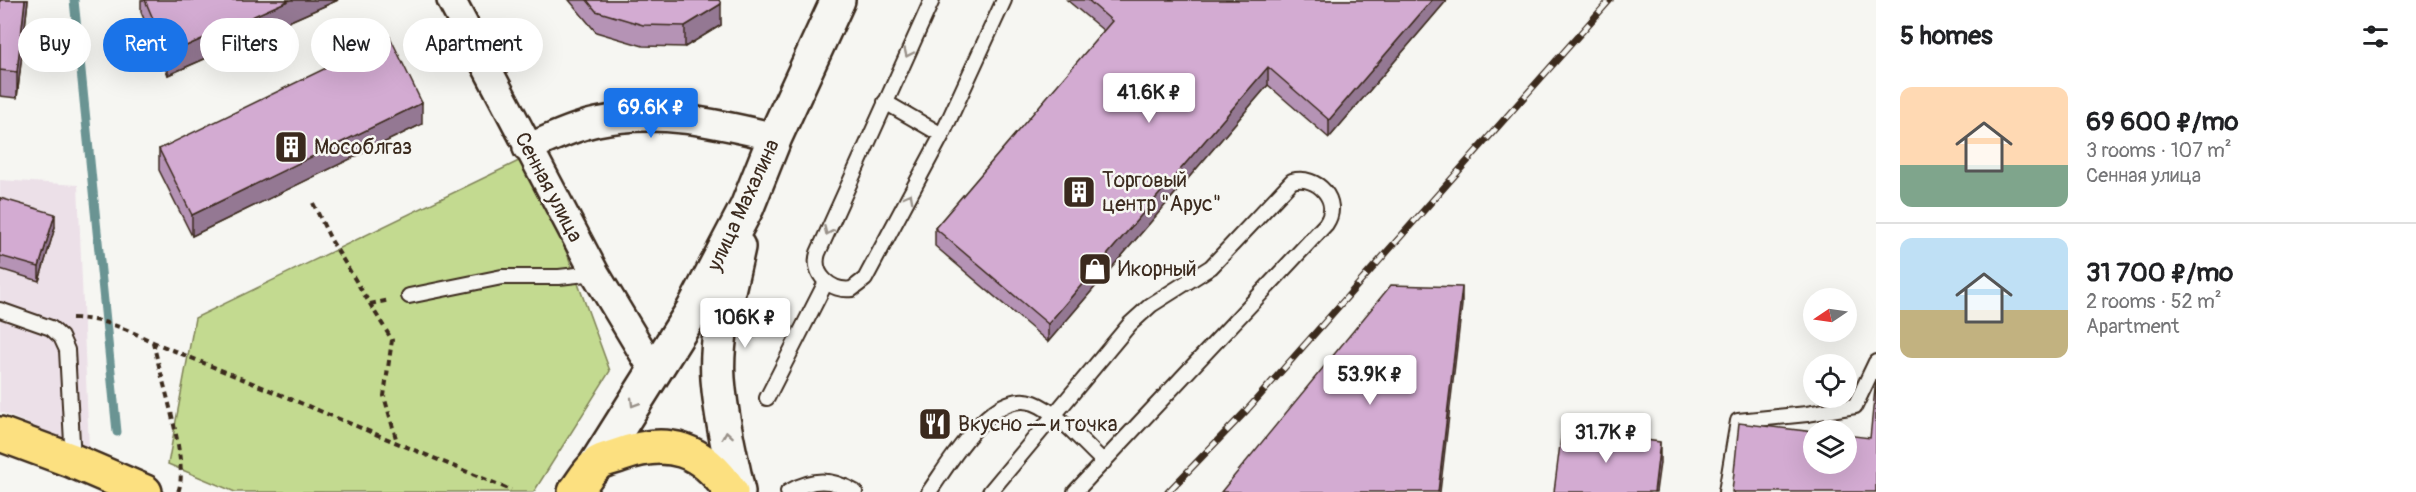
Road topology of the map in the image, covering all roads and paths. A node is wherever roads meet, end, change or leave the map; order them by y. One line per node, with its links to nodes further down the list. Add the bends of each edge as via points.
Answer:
1 (451, 0): 8 (street, Сенная улица)
2 (838, 0): 7 (street, улица Махалина)
3 (932, 0): 5 (lane, one-way to 5)
4 (1004, 0): 6 (lane)
5 (885, 102): 6 (lane); 12 (lane, one-way to 12, via 818,253 818,273)
6 (942, 135): 12 (lane, one-way to 6, via 845,290 860,285)
7 (775, 137): 8 (street, via 715,123 641,116 596,122); 10 (street, улица Махалина)
8 (527, 148): 11 (street, Сенная улица)
9 (313, 203): 22 (path, via 392,340 384,396)
10 (747, 207): 18 (street, улица Махалина, via 693,310); 32 (street, one-way to 10, via 718,378 721,329)
11 (595, 273): 13 (lane, via 502,277); 18 (street, Сенная улица)
12 (826, 282): 19 (lane)
13 (409, 296)
14 (0, 310): 23 (lane, via 51,328 62,337 67,350)
15 (96, 319): 16 (path)
16 (153, 342): 22 (path); 29 (path, via 178,446 182,482)
17 (1876, 362): 39 (lane, via 1855,406 1738,421)
18 (654, 370): 25 (street, улица Махалина, one-way to 25)
19 (767, 398)
20 (1054, 416): 24 (lane); 24 (lane, via 1130,324 1151,305 1211,267 1285,186 1301,178 1317,185 1330,200 1331,217 1326,224); 36 (lane, via 1025,401 996,409 985,417); 37 (lane)
21 (0, 434): 23 (main road)
22 (398, 442): 27 (path)
23 (73, 461): 28 (main road)
24 (1104, 462): 38 (lane)
25 (596, 464): 30 (main road, улица Махалина); 31 (main road, via 643,447 668,446 686,450 708,463)
26 (813, 482): 33 (lane); 34 (lane); 35 (lane, via 840,483)
27 (511, 490)
28 (145, 492)
29 (177, 492)
30 (575, 492)
31 (731, 492)
32 (738, 492)
33 (788, 492)
34 (832, 492)
35 (855, 492)
36 (929, 492)
37 (990, 492)
38 (1075, 492)
39 (1726, 492)

